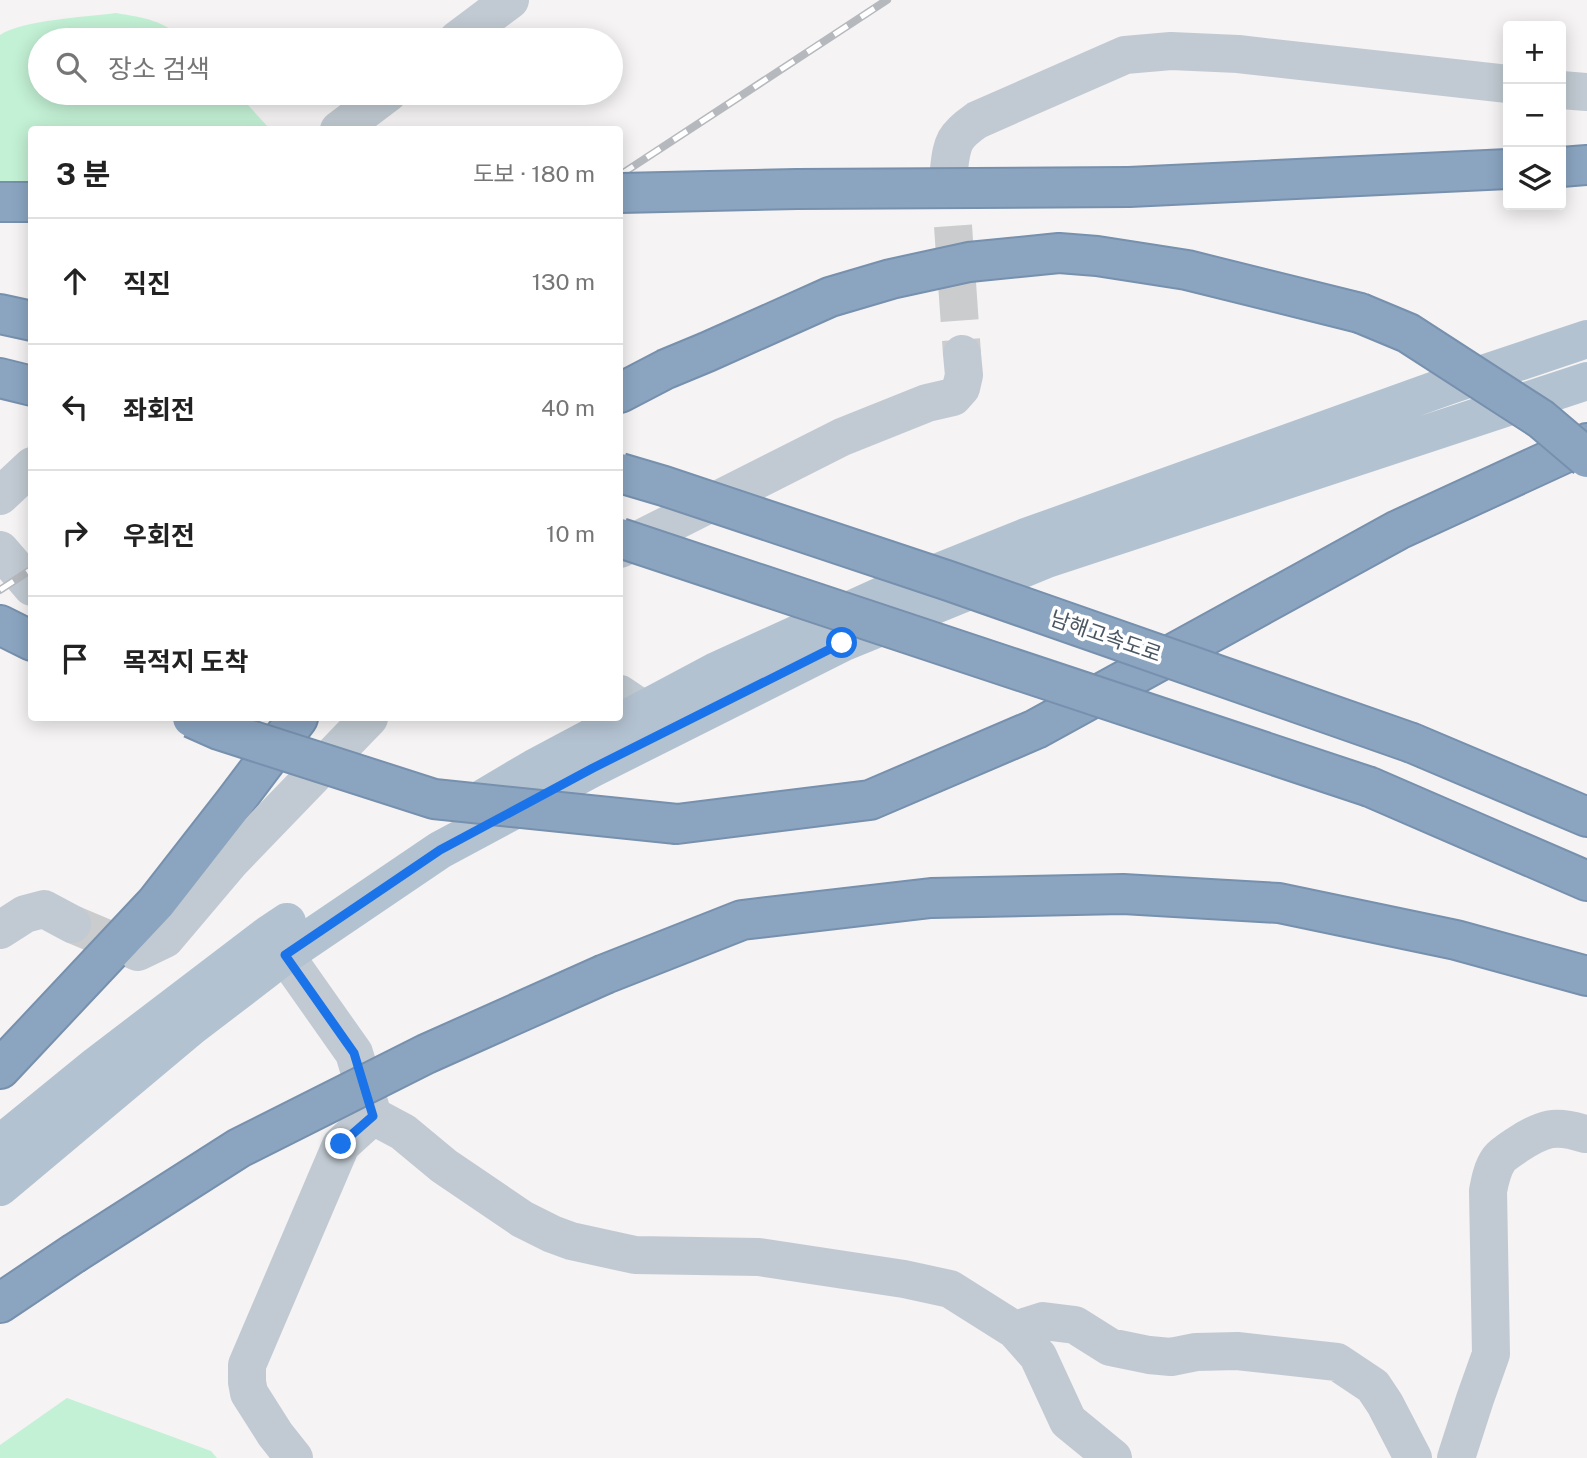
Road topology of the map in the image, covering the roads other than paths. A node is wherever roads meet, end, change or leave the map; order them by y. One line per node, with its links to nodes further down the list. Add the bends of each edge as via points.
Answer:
1 (510, 0): 2 (street)
2 (473, 28)
3 (1503, 83): 10 (street, via 1238,54 1171,51 1125,55 977,120 961,131 952,147)
4 (1566, 90): 5 (street)
5 (1587, 92)
6 (372, 105): 7 (street)
7 (344, 126)
8 (1587, 166): 9 (highway)
9 (1566, 167)
10 (949, 169)
11 (1503, 169): 12 (highway, bridge, via 1129,187)
12 (623, 193)
13 (0, 202): 14 (highway)
14 (28, 202)
15 (0, 314): 16 (highway)
16 (28, 320)
17 (1587, 339): 34 (main road, via 1026,537 894,590 716,671)
18 (962, 354): 29 (street, via 964,374 953,397 842,437)
19 (0, 378): 21 (highway)
20 (1587, 381): 44 (main road, via 1047,559 842,643 440,850)
21 (28, 385)
22 (623, 391): 24 (highway, bridge, via 830,297 969,262 1059,253 1187,270 1360,313 1408,333 1541,419)
23 (1587, 443): 35 (highway, bridge, via 1398,530 1036,729 870,800 677,824 433,799)
24 (1587, 458)
25 (28, 470): 27 (street)
26 (623, 474): 39 (highway, 남해고속도로, bridge, via 949,581 1412,743)
27 (0, 496)
28 (623, 539): 40 (highway, bridge, via 1370,787)
29 (623, 547)
30 (0, 551): 31 (street)
31 (28, 582)
32 (0, 625): 33 (highway)
33 (28, 639)
34 (631, 702)
35 (199, 721)
36 (296, 721): 46 (highway, via 156,903)
37 (366, 721): 43 (street, via 232,861 165,939)
38 (603, 721): 49 (main road, via 269,934)
39 (1587, 817)
40 (1587, 881)
41 (72, 924): 42 (street, via 44,909 25,914)
42 (0, 930)
43 (138, 952)
44 (285, 955): 47 (street, via 354,1053); 50 (main road, via 191,1027)
45 (1587, 976): 51 (highway, bridge, via 1456,940 1279,903 1123,894 931,898 742,920 605,974 426,1054 239,1148)
46 (0, 1069)
47 (373, 1116): 52 (street, via 403,1132 522,1219 571,1241 635,1255 759,1257 904,1279 950,1289); 53 (street, via 341,1144 247,1364 249,1393)
48 (1585, 1134): 56 (street, via 1567,1128 1534,1134 1500,1159 1491,1175 1491,1354)
49 (0, 1144)
50 (0, 1187)
51 (0, 1303)
52 (1015, 1330): 54 (street, via 1038,1356 1068,1421); 55 (street, via 1042,1321 1076,1325 1110,1347 1149,1355 1237,1350 1337,1362 1373,1386)
53 (294, 1458)
54 (1113, 1458)
55 (1413, 1458)
56 (1456, 1458)

